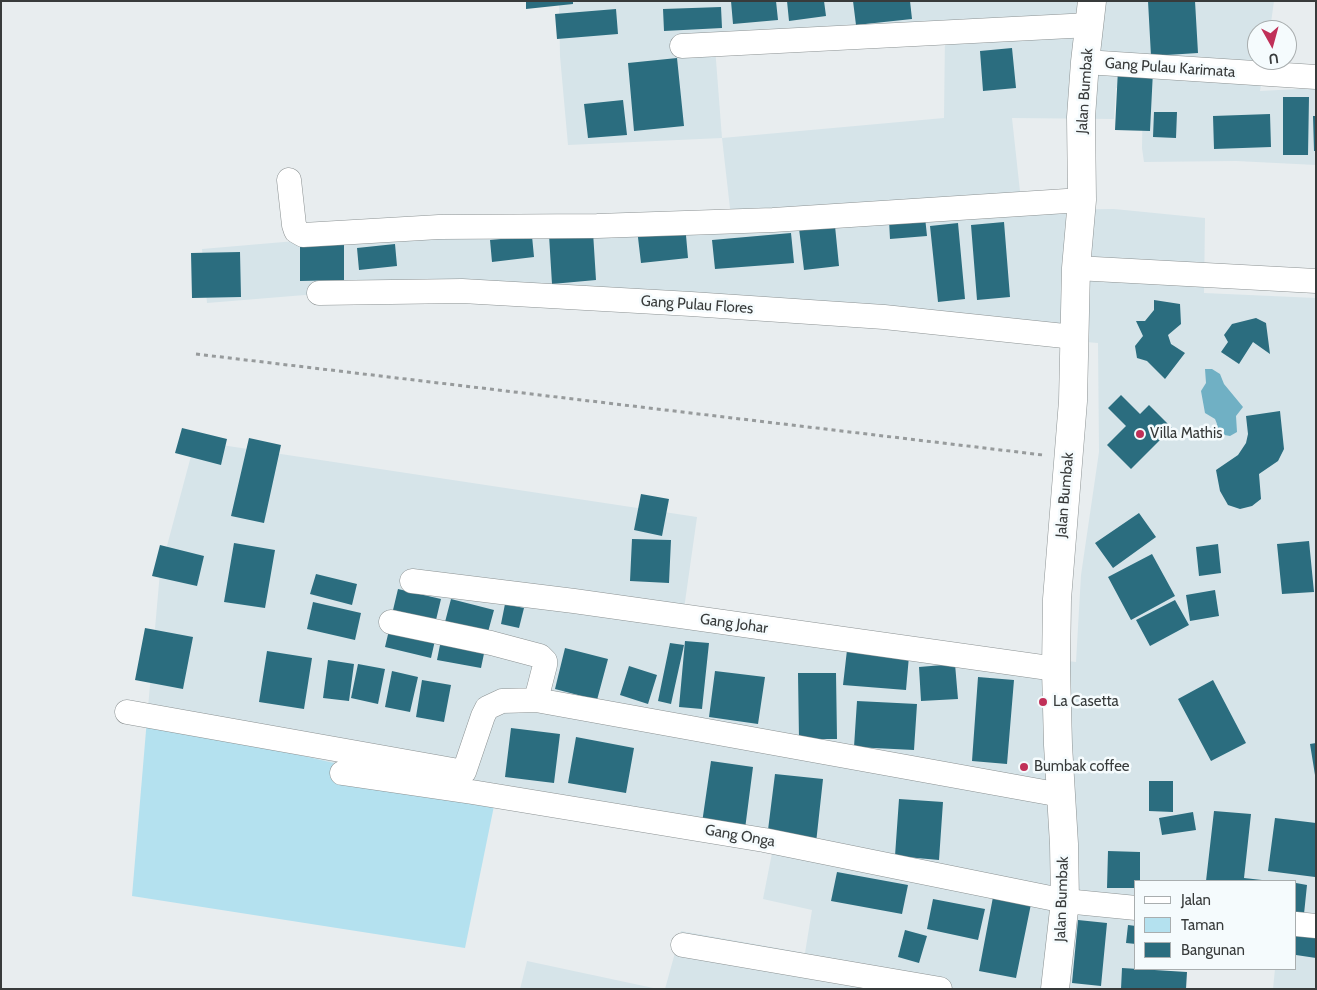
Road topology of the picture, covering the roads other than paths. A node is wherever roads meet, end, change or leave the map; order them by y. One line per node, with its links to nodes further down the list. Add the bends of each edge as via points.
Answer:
1 (1091, 13): 2 (street); 3 (street, Jalan Bumbak)
2 (682, 46)
3 (1085, 62): 4 (street, Gang Pulau Karimata); 6 (street, Jalan Bumbak, via 1081,117)
4 (1316, 77)
5 (289, 180): 6 (street, via 294,225 296,231 303,235 440,227 773,220)
6 (1082, 200): 7 (street, Jalan Bumbak)
7 (1076, 268): 8 (street); 10 (street, Jalan Bumbak)
8 (1316, 281)
9 (319, 293): 10 (street, Gang Pulau Flores, via 462,292 691,304 884,317)
10 (1074, 337): 13 (street, Jalan Bumbak, via 1073,401 1056,599)
11 (412, 581): 13 (street, Gang Johar)
12 (391, 622): 14 (street, via 544,658)
13 (1056, 669): 17 (street, Jalan Bumbak)
14 (536, 700): 15 (street, via 502,701 487,708 464,772); 17 (street)
15 (127, 712)
16 (342, 773): 18 (street, Gang Onga, via 764,840)
17 (1061, 795): 18 (street, Jalan Bumbak)
18 (1065, 900): 19 (street, Gang Onga); 24 (street, Jalan Bumbak)
19 (1134, 908)
20 (1297, 924): 21 (street)
21 (1316, 926)
22 (683, 944): 23 (street)
23 (940, 989)
24 (1055, 989)

